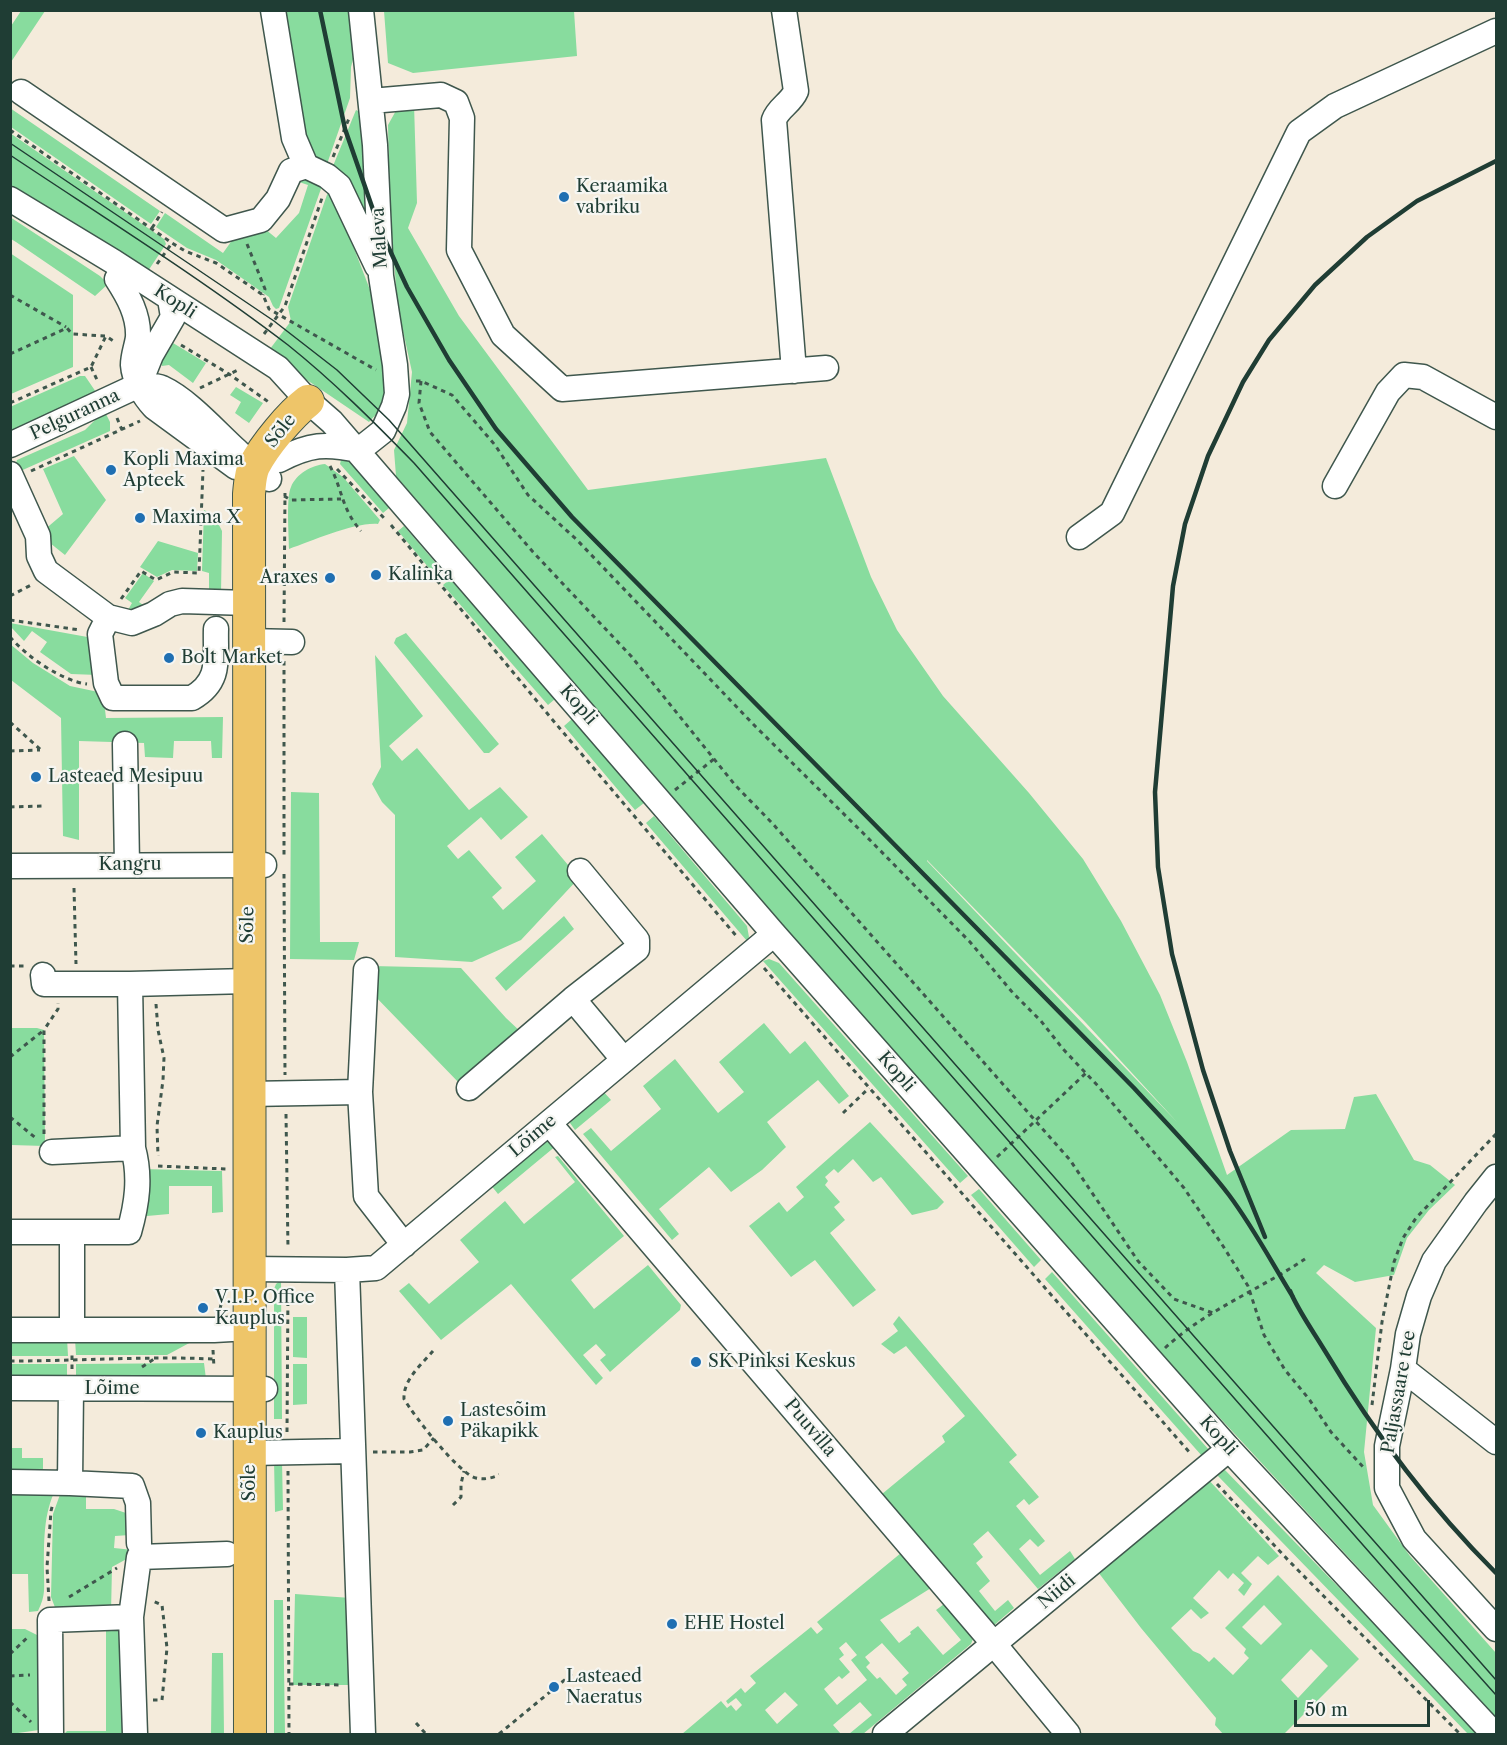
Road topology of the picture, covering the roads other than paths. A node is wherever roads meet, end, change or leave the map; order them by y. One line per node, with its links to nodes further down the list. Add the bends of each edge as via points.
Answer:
1 (273, 10): 7 (street, via 294,138)
2 (362, 10): 6 (street, Maleva)
3 (784, 10): 15 (street, via 796,91 774,120)
4 (1497, 31): 24 (street, via 1335,106 1299,132 1112,513)
5 (21, 92): 7 (street, via 224,230 261,220 278,199 291,171)
6 (371, 101): 10 (street, Maleva); 15 (street, via 441,94 456,102 462,118 459,250 503,335 562,389)
7 (306, 166): 10 (street, via 339,186)
8 (10, 199): 9 (street, Kopli)
9 (34, 215): 11 (street, Kopli); 12 (street, Kopli, via 114,262)
10 (381, 276): 20 (street, Maleva, via 397,380 394,406 383,431)
11 (117, 279): 12 (street, Kopli); 13 (street, via 135,312)
12 (167, 308): 13 (street); 16 (street); 17 (street, Kopli, via 270,381)
13 (138, 336): 16 (street, via 133,367)
14 (826, 368): 15 (street)
15 (794, 371)
16 (139, 385): 19 (street, Pelguranna); 21 (street, via 154,407)
17 (308, 400): 20 (street, Kopli); 21 (main road, Sõle, via 292,414)
18 (1497, 417): 23 (street, via 1423,377 1404,375 1388,392)
19 (10, 445)
20 (359, 450): 21 (street, via 315,445); 34 (street, Kopli)
21 (268, 474): 25 (main road, Sõle, via 249,494); 28 (main road, Sõle)
22 (12, 477): 26 (street, via 38,536 39,556 46,571)
23 (1335, 486)
24 (1079, 537)
25 (248, 603): 26 (street, via 182,601 132,623); 28 (main road, Sõle)
26 (105, 624): 27 (street, via 106,682 113,698 192,698 200,694 214,677)
27 (216, 629)
28 (268, 642): 31 (main road, Sõle)
29 (125, 744): 30 (street)
30 (127, 865): 31 (street, Kangru); 32 (street, Kangru)
31 (257, 865): 37 (main road, Sõle); 43 (main road, Sõle)
32 (10, 866)
33 (580, 871): 39 (street, via 638,940 638,949)
34 (774, 934): 40 (street, Lõime); 61 (street, Kopli)
35 (366, 970): 42 (street)
36 (59, 981): 38 (street)
37 (248, 981): 38 (street); 43 (main road, Sõle)
38 (130, 984): 46 (street)
39 (573, 999): 40 (street); 41 (street)
40 (624, 1060): 44 (street, Lõime)
41 (469, 1088)
42 (360, 1092): 43 (street); 50 (street, via 366,1196)
43 (257, 1095): 51 (main road, Sõle)
44 (549, 1123): 50 (street, Lõime); 70 (street, Puuvilla)
45 (47, 1144): 46 (street)
46 (143, 1160): 49 (street, via 129,1232)
47 (1497, 1178): 56 (street, Paljassaare tee, via 1434,1261 1408,1334)
48 (10, 1232): 49 (street)
49 (72, 1234): 54 (street)
50 (404, 1245): 52 (street, Lõime, via 376,1268)
51 (258, 1269): 52 (street, Lõime); 53 (main road, Sõle); 59 (main road, Sõle)
52 (347, 1270): 62 (street)
53 (249, 1328): 54 (street); 59 (main road, Sõle)
54 (72, 1329): 55 (street)
55 (10, 1330)
56 (1403, 1369): 60 (street); 69 (street, Paljassaare tee, via 1387,1446 1387,1488 1414,1539)
57 (10, 1389): 58 (street, Lõime)
58 (71, 1389): 59 (street, Lõime); 65 (street)
59 (257, 1389): 63 (main road, Sõle)
60 (1497, 1443)
61 (1229, 1449): 70 (street, Niidi); 78 (street, Kopli)
62 (353, 1450): 63 (street); 75 (street)
63 (257, 1452): 73 (main road, Sõle); 74 (main road, Sõle)
64 (10, 1482): 65 (street)
65 (70, 1483): 66 (street, via 132,1486 138,1503)
66 (139, 1550): 67 (street); 68 (street)
67 (227, 1554)
68 (132, 1609): 71 (street, via 50,1620); 72 (street)
69 (1497, 1629)
70 (994, 1644): 76 (street, Niidi); 77 (street, Puuvilla)
71 (43, 1730)
72 (135, 1734)
73 (250, 1734)
74 (265, 1734)
75 (363, 1734)
76 (885, 1734)
77 (1068, 1734)
78 (1494, 1734)

